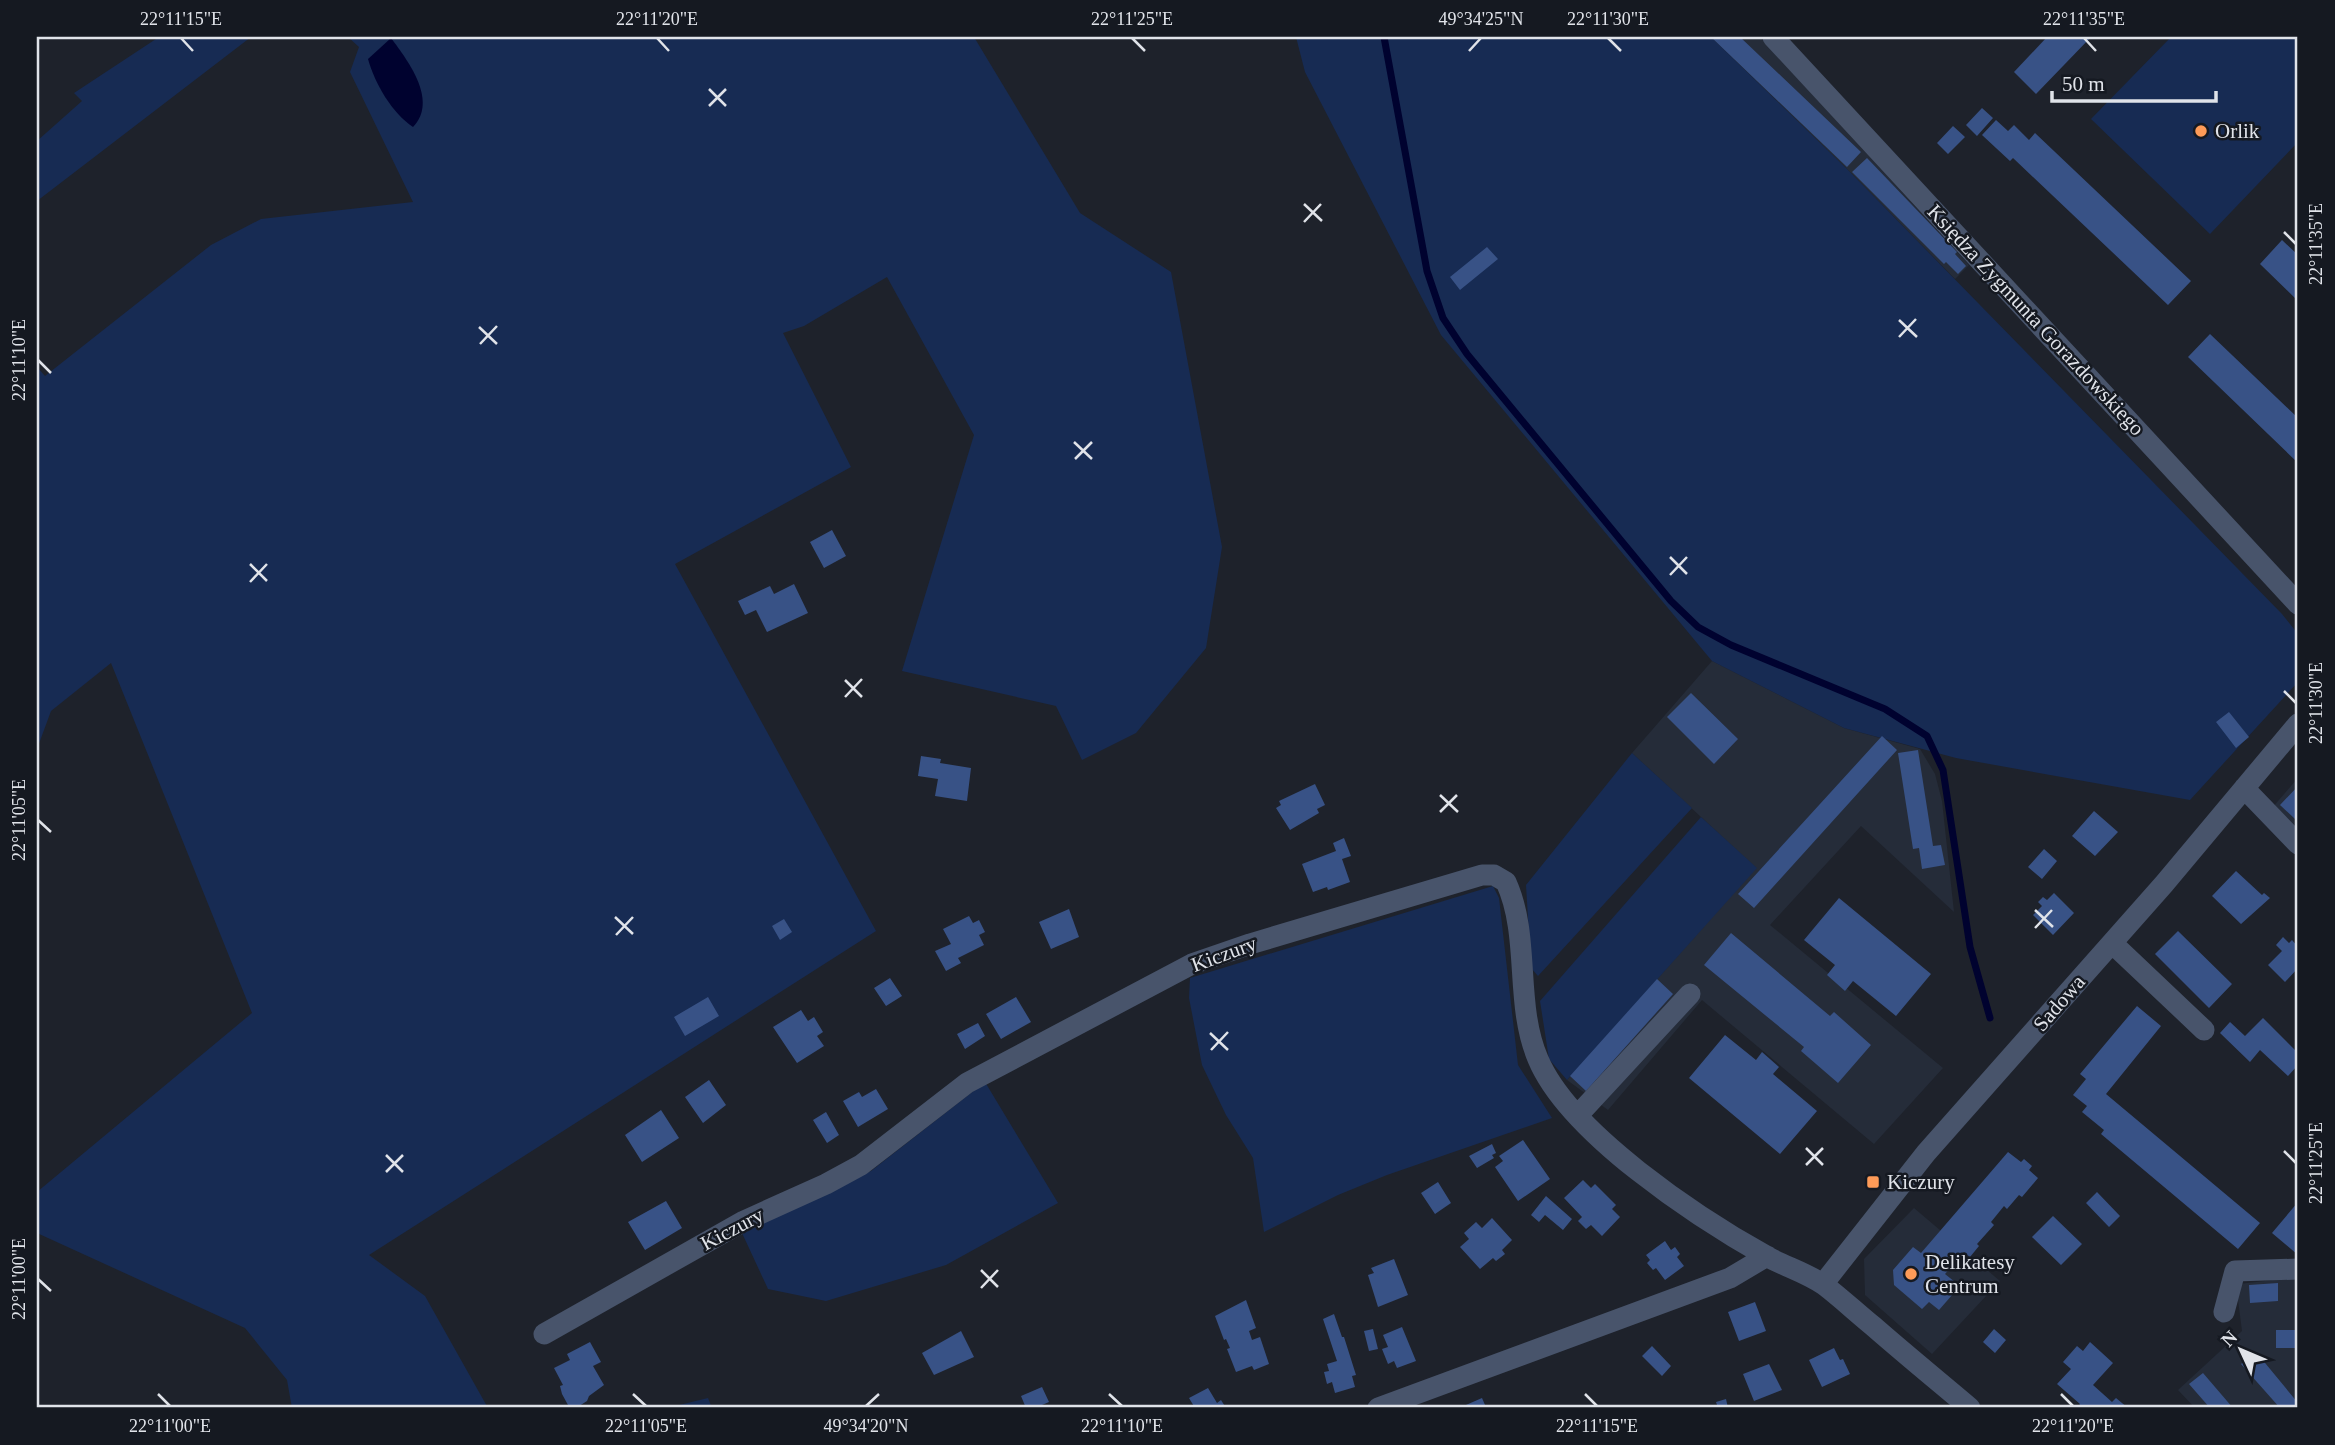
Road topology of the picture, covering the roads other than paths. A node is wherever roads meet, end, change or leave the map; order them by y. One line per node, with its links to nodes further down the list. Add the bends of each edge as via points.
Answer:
1 (1773, 37): 2 (street, Księdza Zygmunta Gorazdowskiego)
2 (2298, 604)
3 (2298, 724): 4 (street, Sadowa)
4 (2244, 788): 5 (street); 6 (street, Sadowa)
5 (2298, 844)
6 (2112, 943): 8 (street); 12 (street, Sadowa, via 1926,1153)
7 (1689, 994): 9 (street)
8 (2204, 1030)
9 (1578, 1115): 10 (street, Kiczury, via 1660,1187); 14 (street, Kiczury, via 1548,1078 1531,1039 1512,896 1506,882 1482,875 1192,964 967,1083 861,1165 744,1220)
10 (1767, 1256): 12 (street, Kiczury); 15 (street, via 1730,1278)
11 (2298, 1269): 13 (street, via 2235,1271)
12 (1823, 1284): 16 (street, Kiczury)
13 (2224, 1312)
14 (544, 1334)
15 (1378, 1408)
16 (1970, 1408)

